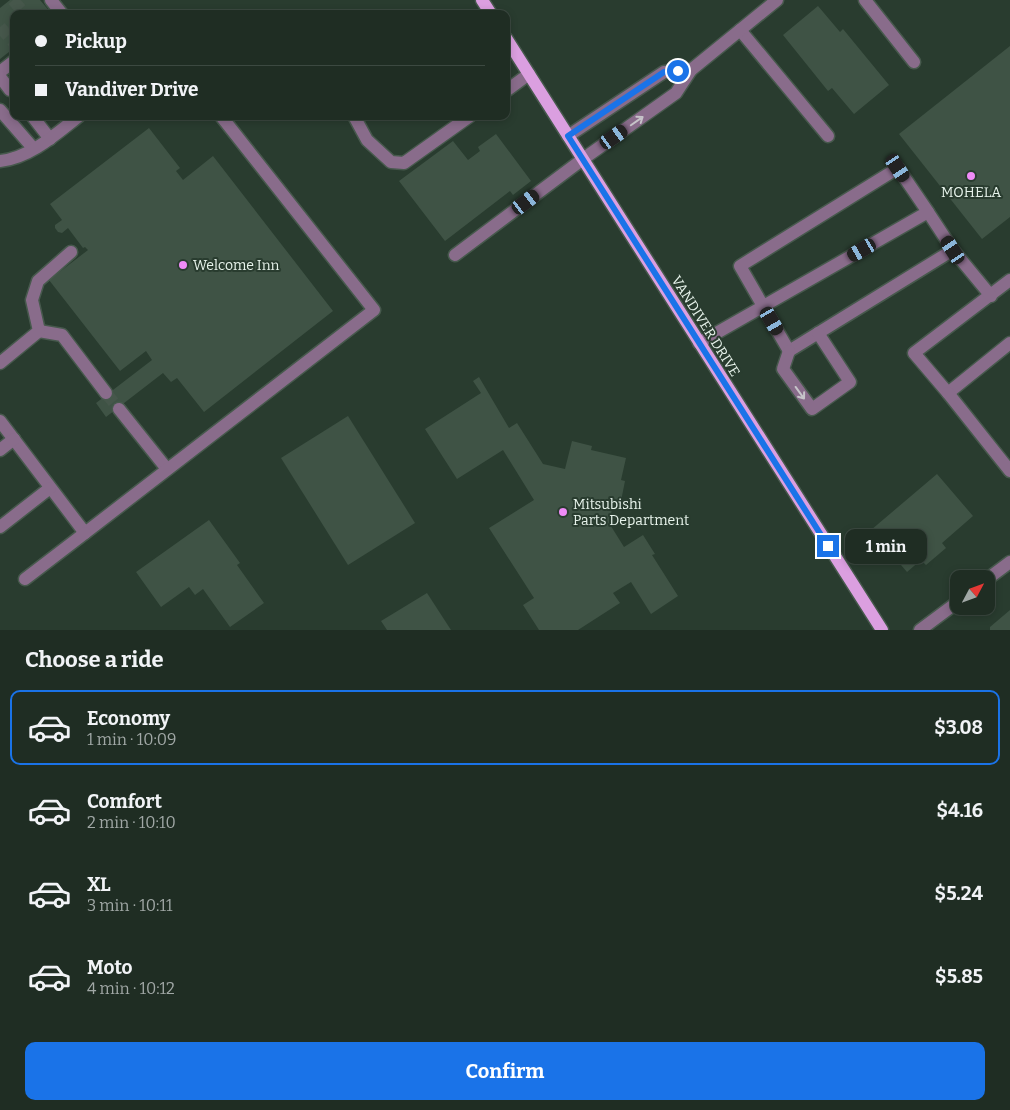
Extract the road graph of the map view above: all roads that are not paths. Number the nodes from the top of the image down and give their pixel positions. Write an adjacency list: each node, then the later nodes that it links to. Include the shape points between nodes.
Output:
1 (51, 0): 4 (street)
2 (777, 0): 5 (street)
3 (865, 0): 7 (street)
4 (59, 10)
5 (740, 30): 9 (street); 22 (street)
6 (510, 44): 11 (main road, VANDIVER DRIVE)
7 (914, 62)
8 (10, 64): 10 (street)
9 (691, 70): 21 (street, via 664,72); 25 (street, one-way to 9, via 676,93)
10 (0, 72)
11 (529, 74): 13 (street); 21 (main road, VANDIVER DRIVE)
12 (0, 77): 14 (street)
13 (510, 88)
14 (10, 90)
15 (0, 110): 24 (street)
16 (35, 120): 23 (street)
17 (74, 120): 23 (street)
18 (225, 120): 46 (street, via 374,310)
19 (356, 120): 20 (street, via 367,140 391,162 404,163)
20 (464, 120)
21 (568, 136): 25 (main road, VANDIVER DRIVE)
22 (828, 136)
23 (50, 139): 24 (street)
24 (33, 148): 26 (street, via 12,160)
25 (583, 159): 30 (street); 37 (main road, VANDIVER DRIVE)
26 (0, 160)
27 (928, 212): 28 (street); 33 (street); 33 (street, via 898,168 740,266)
28 (953, 250): 32 (street); 35 (street)
29 (70, 252): 34 (street, via 38,281 32,300)
30 (455, 255)
31 (1010, 280): 32 (street)
32 (990, 296): 41 (street, via 914,353)
33 (764, 306): 37 (street); 38 (street)
34 (40, 331): 39 (street); 40 (street, via 62,335)
35 (818, 333): 38 (street); 38 (street, one-way to 35, via 783,369 812,409 850,382)
36 (1010, 343): 41 (street)
37 (699, 344): 55 (main road, VANDIVER DRIVE)
38 (789, 350)
39 (0, 363)
40 (106, 393)
41 (948, 394): 47 (street)
42 (119, 409): 46 (street)
43 (0, 421): 44 (street)
44 (14, 439): 45 (street); 48 (street)
45 (0, 450)
46 (167, 469): 50 (street)
47 (1010, 471)
48 (50, 488): 49 (street); 50 (street)
49 (0, 527)
50 (85, 532): 53 (street)
51 (1010, 562): 52 (street)
52 (995, 573)
53 (25, 579)
54 (950, 608): 56 (street)
55 (882, 630)
56 (920, 630)

